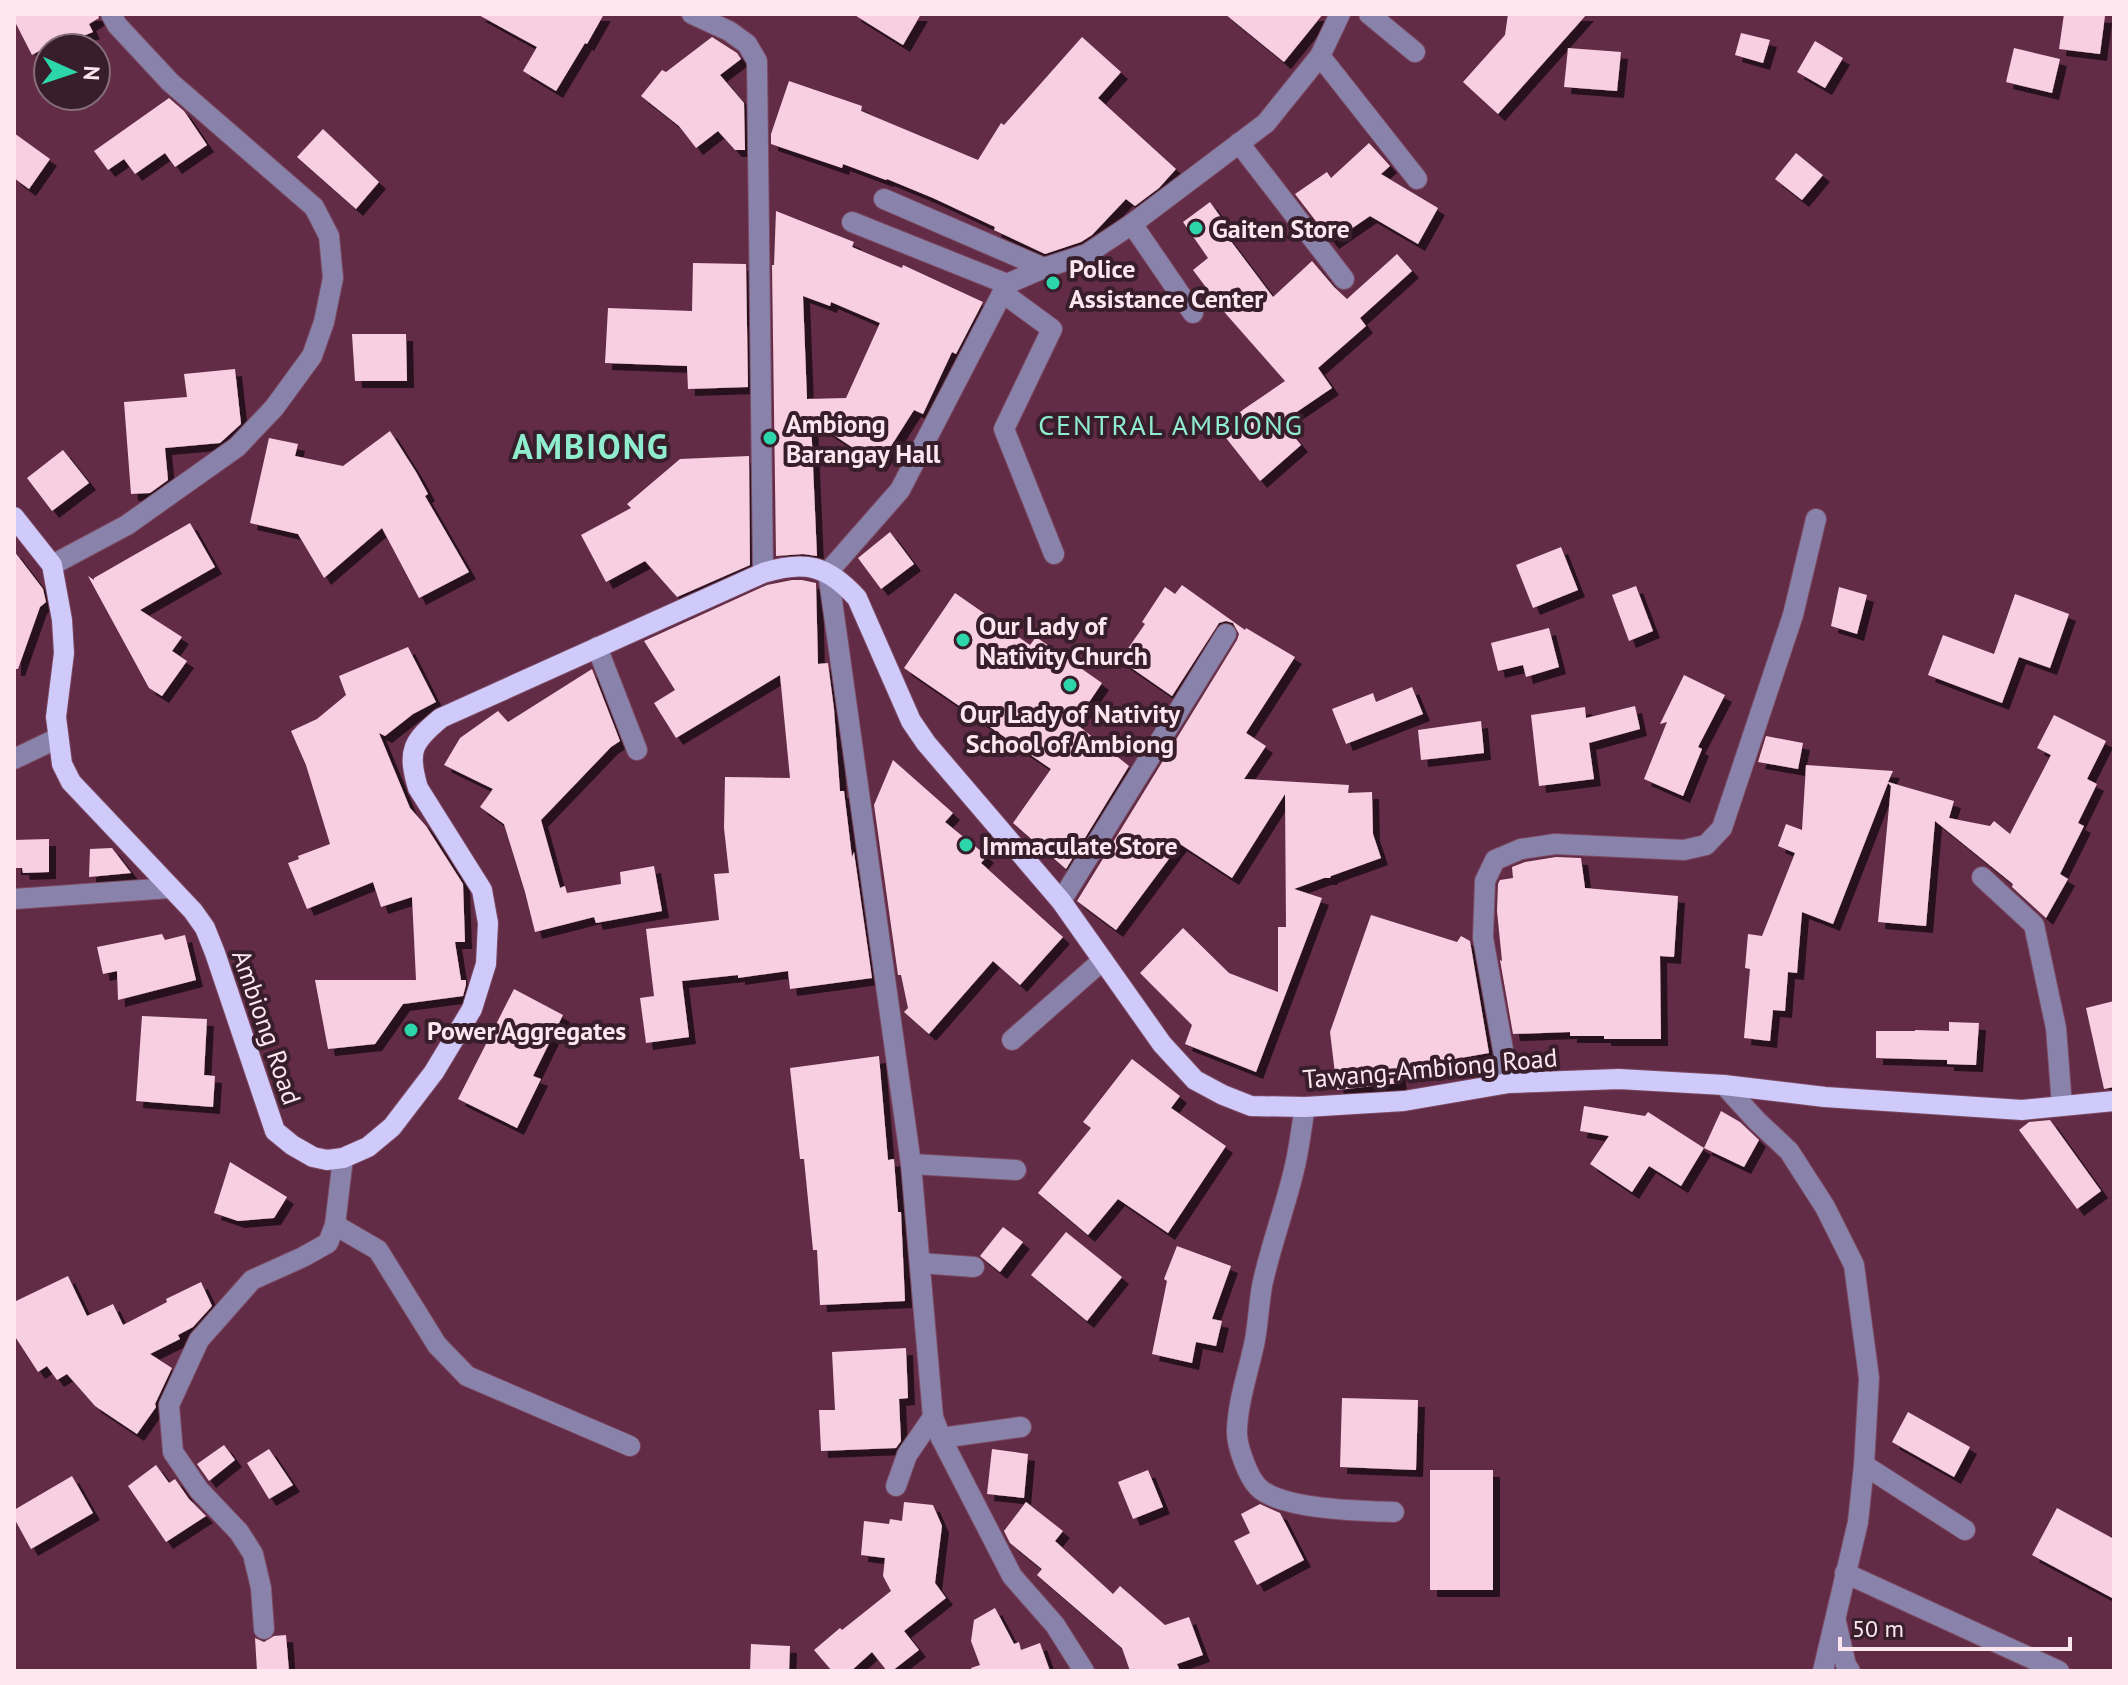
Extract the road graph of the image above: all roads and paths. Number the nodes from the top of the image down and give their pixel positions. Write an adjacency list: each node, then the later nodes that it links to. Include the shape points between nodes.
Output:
1 (111, 14): 19 (street, via 170,82 314,207 329,236 333,278 312,356 237,447 127,525)
2 (692, 14): 21 (street, via 747,44 757,61)
3 (1340, 14): 6 (street)
4 (1369, 14): 5 (street)
5 (1415, 52)
6 (1320, 56): 7 (street, via 1266,123); 8 (street)
7 (1239, 143): 11 (street); 13 (street)
8 (1417, 179)
9 (884, 199): 12 (street)
10 (852, 222): 14 (street)
11 (1132, 224): 12 (street, via 1087,254); 15 (street)
12 (1044, 268): 14 (street)
13 (1344, 279)
14 (1005, 289): 18 (street, via 1052,329 1004,429); 20 (street, via 900,490)
15 (1193, 313)
16 (14, 517): 19 (main road, Ambiong Road)
17 (1816, 519): 33 (street, via 1793,615 1722,828 1706,845 1684,850 1555,844 1495,860 1485,881 1483,938)
18 (1054, 554)
19 (52, 565): 24 (main road, Ambiong Road, via 64,653)
20 (828, 572): 21 (main road, via 785,566); 30 (main road, Tawang-Ambiong Road, via 857,598 911,721 926,743); 39 (street)
21 (763, 573): 23 (main road)
22 (1226, 634): 30 (street)
23 (597, 647): 25 (street); 38 (main road, via 441,718 413,748 418,788 482,890 488,923 486,964 472,1009 434,1072 392,1127 368,1147)
24 (58, 738): 26 (street); 28 (main road, Ambiong Road, via 71,782)
25 (637, 750)
26 (14, 759)
27 (1982, 877): 36 (street, via 2034,925 2056,1028)
28 (171, 888): 29 (street); 38 (main road, Ambiong Road, via 205,928 275,1131 313,1157)
29 (14, 899)
30 (1061, 901): 31 (main road, Tawang-Ambiong Road)
31 (1103, 960): 32 (street); 37 (main road, Tawang-Ambiong Road, via 1162,1044 1195,1080 1251,1106)
32 (1012, 1040)
33 (1509, 1083): 34 (main road, Tawang-Ambiong Road, via 1619,1079); 37 (main road, Tawang-Ambiong Road, via 1404,1101)
34 (1724, 1085): 36 (main road, Tawang-Ambiong Road, via 2022,1110); 48 (street, via 1789,1151 1854,1265 1869,1378)
35 (2114, 1101): 36 (main road, Tawang-Ambiong Road)
36 (2062, 1106)
37 (1305, 1107): 50 (street, via 1294,1173 1262,1287 1236,1433 1257,1486 1274,1497)
38 (343, 1158): 41 (street)
39 (911, 1164): 40 (street); 42 (street)
40 (1016, 1170)
41 (335, 1225): 47 (street, via 378,1250 437,1345 467,1376); 54 (street, via 328,1243 252,1280 199,1340 169,1405 173,1452 253,1554)
42 (920, 1263): 43 (street); 44 (street)
43 (974, 1267)
44 (933, 1417): 46 (street); 49 (street, via 907,1455)
45 (1021, 1427): 46 (street)
46 (941, 1438): 55 (street, via 1012,1576 1055,1625)
47 (630, 1446)
48 (1864, 1465): 51 (street); 52 (street)
49 (896, 1486)
50 (1394, 1512)
51 (1965, 1530)
52 (1845, 1573): 53 (street); 58 (street)
53 (1835, 1618): 56 (street); 57 (street)
54 (264, 1629)
55 (1084, 1671)
56 (1823, 1671)
57 (1850, 1671)
58 (2059, 1671)

